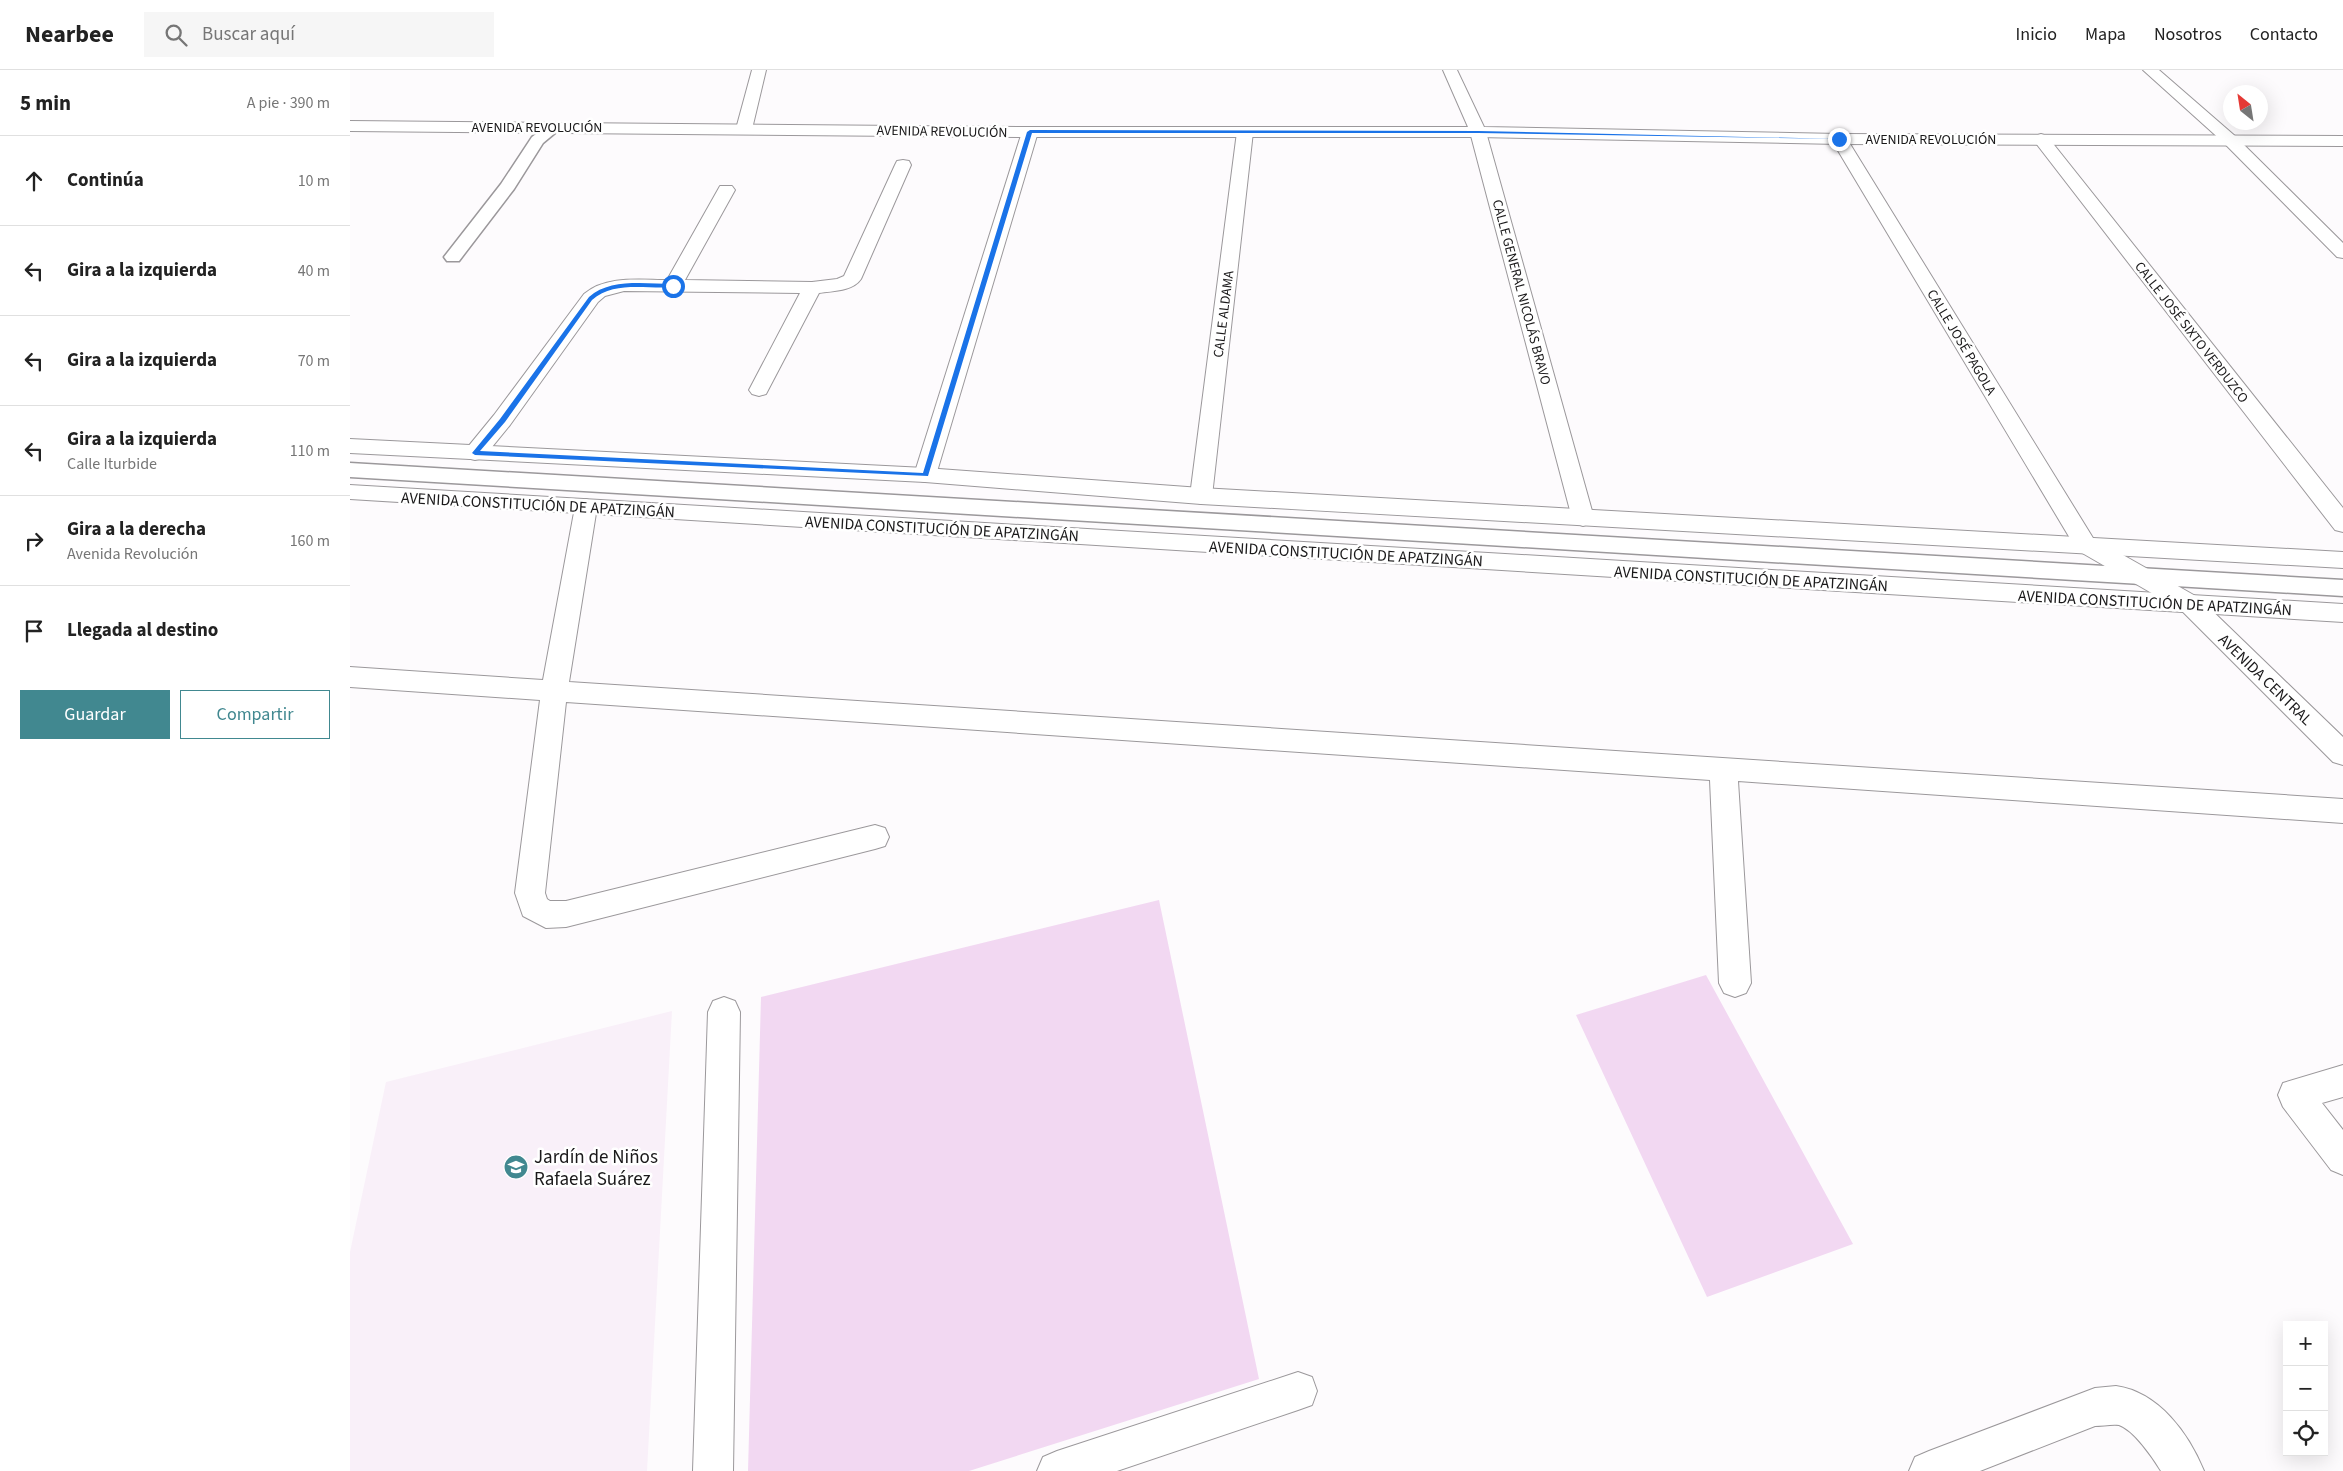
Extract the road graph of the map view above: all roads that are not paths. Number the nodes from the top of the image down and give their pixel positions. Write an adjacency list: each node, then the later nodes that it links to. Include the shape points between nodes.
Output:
1 (759, 70): 6 (street)
2 (1450, 70): 9 (street, CALLE GENERAL NICOLÁS BRAVO)
3 (2150, 70): 12 (street)
4 (350, 126): 5 (street, AVENIDA REVOLUCIÓN)
5 (552, 128): 6 (street, AVENIDA REVOLUCIÓN); 17 (lane, via 537,140 508,186)
6 (744, 129): 7 (street, AVENIDA REVOLUCIÓN)
7 (1030, 132): 8 (street, AVENIDA REVOLUCIÓN); 24 (street)
8 (1245, 132): 9 (street, AVENIDA REVOLUCIÓN); 26 (street, CALLE ALDAMA)
9 (1478, 132): 10 (street, AVENIDA REVOLUCIÓN); 28 (street, CALLE GENERAL NICOLÁS BRAVO)
10 (1839, 139): 11 (street, AVENIDA REVOLUCIÓN); 30 (street, CALLE JOSÉ PAGOLA)
11 (2041, 139): 12 (street, AVENIDA REVOLUCIÓN); 29 (street, CALLE JOSÉ SIXTO VERDUZCO)
12 (2229, 139): 13 (street, AVENIDA REVOLUCIÓN); 16 (street)
13 (2343, 141)
14 (903, 165): 19 (street, via 852,279 842,284)
15 (726, 190): 18 (street)
16 (2343, 253)
17 (453, 257)
18 (673, 286): 19 (street); 22 (street, via 623,286 598,292 590,298)
19 (812, 288): 20 (street)
20 (759, 390)
21 (350, 446): 22 (street)
22 (475, 453): 24 (street)
23 (350, 470): 32 (lane, AVENIDA CONSTITUCIÓN DE APATZINGÁN)
24 (925, 475): 26 (street)
25 (350, 492): 27 (street, AVENIDA CONSTITUCIÓN DE APATZINGÁN)
26 (1201, 496): 28 (street)
27 (586, 507): 34 (street, AVENIDA CONSTITUCIÓN DE APATZINGÁN); 37 (street)
28 (1583, 518): 30 (street)
29 (2343, 524)
30 (2085, 544): 31 (street); 32 (street, AVENIDA CENTRAL)
31 (2343, 560)
32 (2141, 576): 33 (lane, AVENIDA CONSTITUCIÓN DE APATZINGÁN); 34 (street, AVENIDA CENTRAL)
33 (2343, 588)
34 (2190, 604): 35 (street, AVENIDA CONSTITUCIÓN DE APATZINGÁN); 38 (street, AVENIDA CENTRAL)
35 (2343, 614)
36 (350, 677): 37 (street)
37 (554, 691): 39 (street); 41 (street, via 530,893 534,907 546,915 566,914)
38 (2343, 754)
39 (1723, 769): 40 (street); 42 (street)
40 (2343, 811)
41 (875, 837)
42 (1735, 983)
43 (724, 1012): 47 (street)
44 (2343, 1081): 45 (street, via 2295,1095)
45 (2343, 1158)
46 (1298, 1391): 48 (street)
47 (713, 1471)
48 (1057, 1471)
49 (1929, 1471): 50 (street, via 2095,1407 2119,1406 2146,1420)
50 (2184, 1471)

